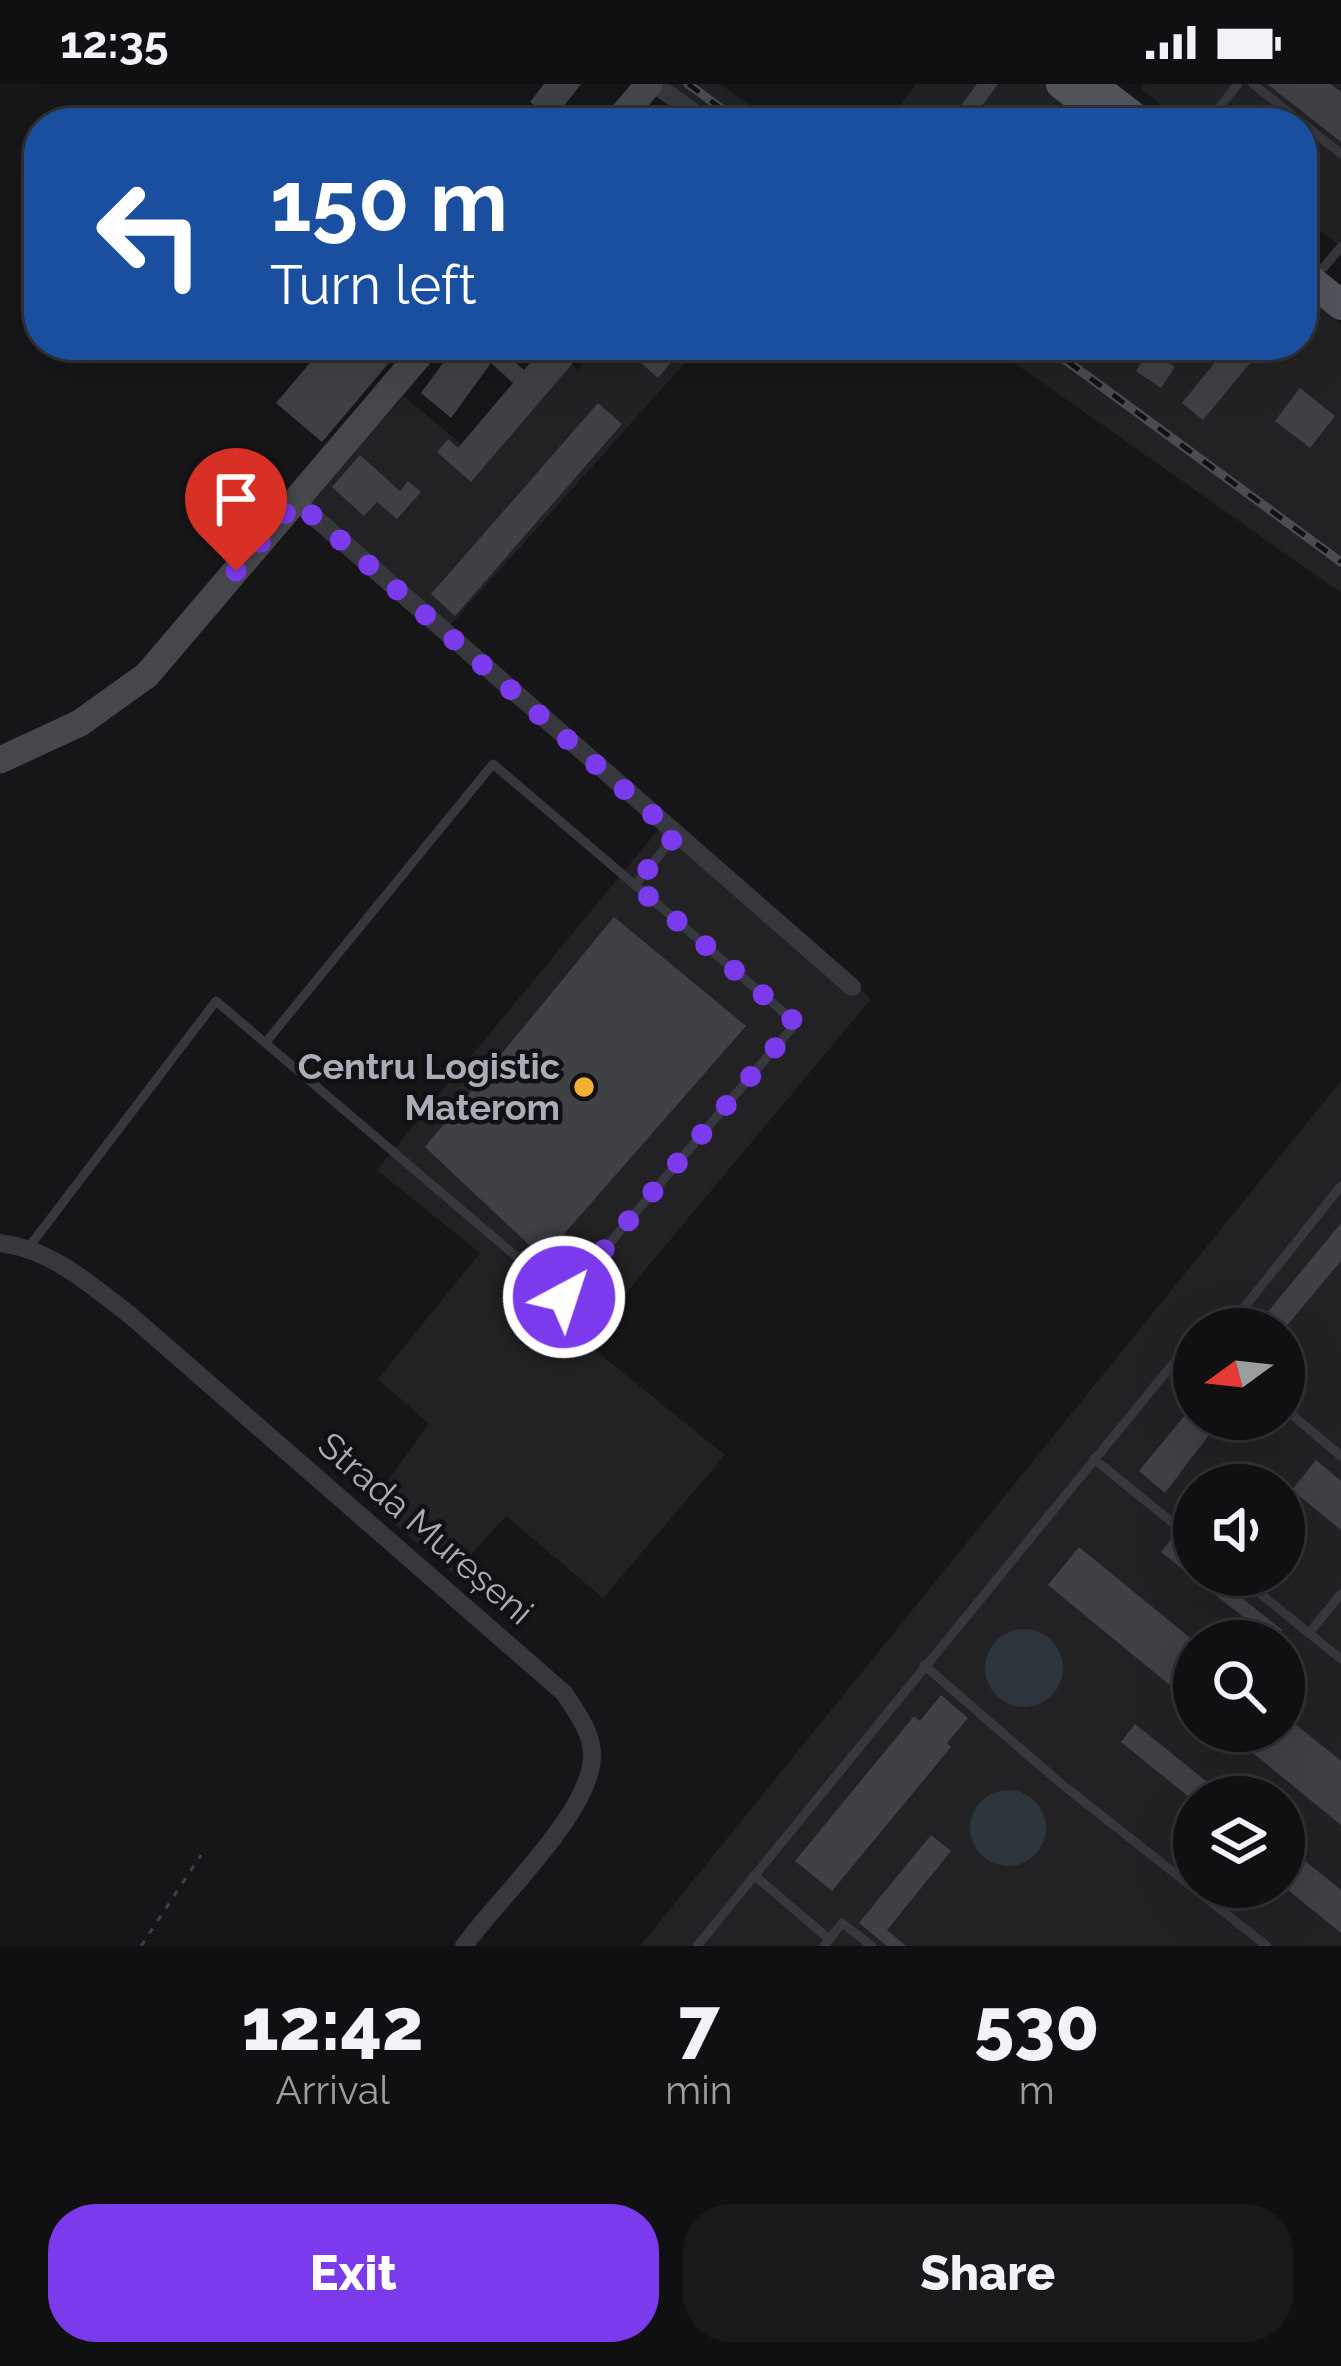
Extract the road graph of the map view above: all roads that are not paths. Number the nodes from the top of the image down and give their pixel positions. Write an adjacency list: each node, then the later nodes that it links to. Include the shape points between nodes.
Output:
1 (652, 84): 6 (street); 7 (street)
2 (1061, 84): 8 (main road)
3 (1091, 84): 9 (main road)
4 (1238, 84): 10 (lane)
5 (1253, 84): 11 (lane)
6 (630, 108)
7 (687, 108)
8 (1111, 108)
9 (1116, 108)
10 (1219, 108)
11 (1283, 108)
12 (1317, 135): 13 (lane)
13 (1341, 154)
14 (1322, 263): 15 (main road)
15 (1341, 304)
16 (415, 360): 17 (street)
17 (296, 501): 18 (street, via 147,675 118,700); 19 (street)
18 (0, 760)
19 (676, 835): 20 (lane); 21 (street)
20 (635, 885): 22 (lane, via 493,764); 22 (lane, via 796,1023 564,1297)
21 (852, 987)
22 (266, 1042): 25 (lane, via 217,1001)
23 (1341, 1186): 26 (lane)
24 (0, 1243): 25 (street, Strada Mureșeni)
25 (28, 1246): 41 (street, Strada Mureșeni, via 130,1315 529,1660 582,1721 593,1753 584,1785)
26 (1244, 1308)
27 (1173, 1363): 30 (lane)
28 (1305, 1426): 29 (lane)
29 (1341, 1456)
30 (1094, 1459): 31 (lane); 36 (lane)
31 (1173, 1523)
32 (1341, 1594): 34 (lane)
33 (1263, 1596): 34 (lane)
34 (1309, 1633): 35 (lane)
35 (1341, 1659)
36 (923, 1664): 37 (lane); 38 (lane)
37 (1173, 1867)
38 (754, 1875): 40 (lane); 42 (lane)
39 (1224, 1908): 44 (lane)
40 (826, 1942): 43 (lane, via 842,1922)
41 (464, 1946)
42 (697, 1946)
43 (872, 1946)
44 (1267, 1946)

